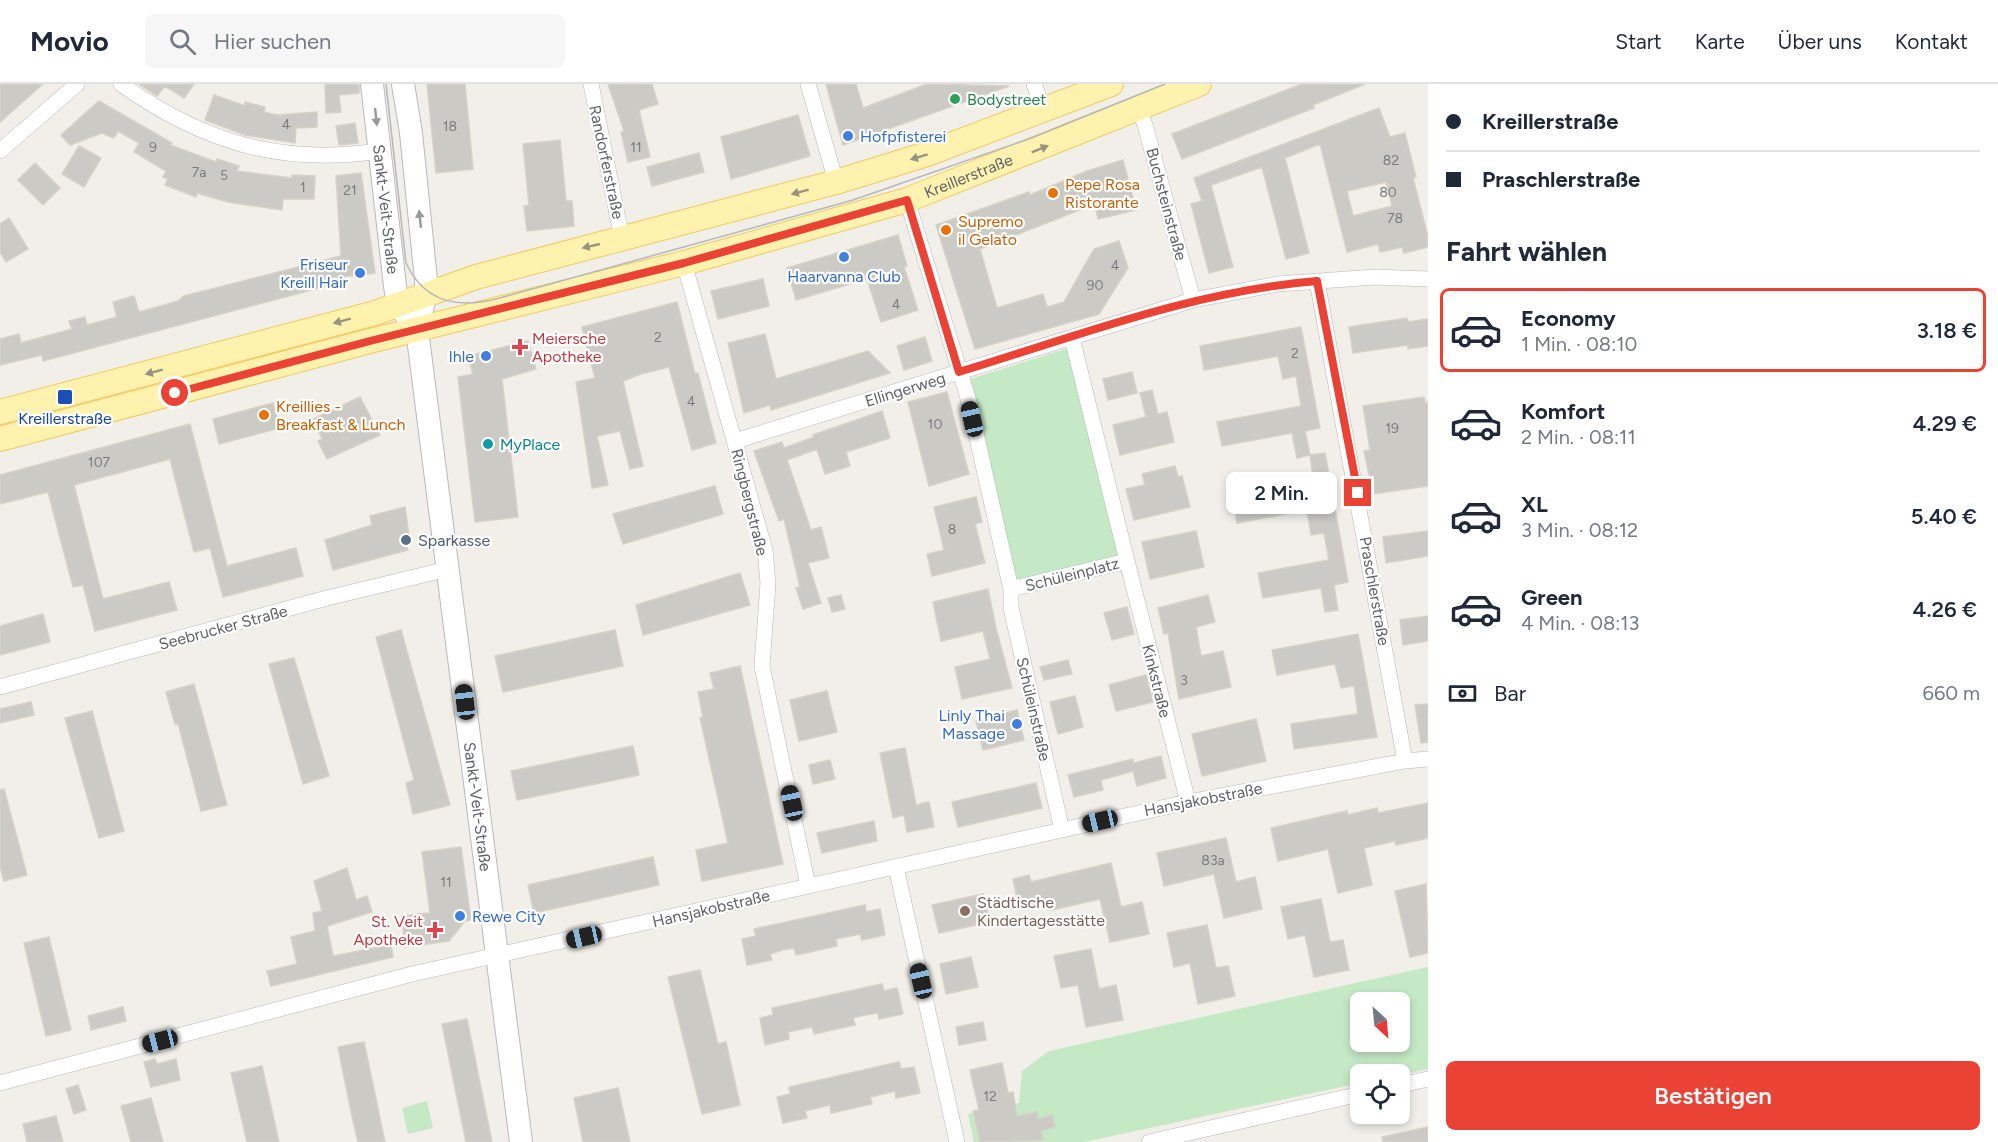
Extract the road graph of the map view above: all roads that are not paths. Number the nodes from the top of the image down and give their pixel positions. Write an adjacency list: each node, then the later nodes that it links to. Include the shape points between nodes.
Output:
1 (76, 84): 12 (street)
2 (121, 84): 13 (street, via 158,110 213,136 268,152 322,155)
3 (372, 84): 13 (street, Sankt-Veit-Straße, one-way to 13)
4 (403, 84): 20 (street, Sankt-Veit-Straße, one-way to 4)
5 (591, 84): 16 (street, Randorferstraße)
6 (808, 84): 14 (street)
7 (1034, 84): 11 (street)
8 (1111, 84): 11 (main road, Kreillerstraße)
9 (1199, 84): 10 (main road, Kreillerstraße)
10 (1138, 108): 15 (main road, Kreillerstraße, one-way to 10); 21 (street, Buchsteinstraße)
11 (1044, 111): 14 (main road, Kreillerstraße, one-way to 14)
12 (0, 150)
13 (379, 151): 22 (street, Sankt-Veit-Straße)
14 (836, 182): 16 (main road, Kreillerstraße, one-way to 16)
15 (907, 200): 17 (main road, Kreillerstraße); 25 (street)
16 (622, 239): 20 (main road, Kreillerstraße, one-way to 20)
17 (684, 263): 23 (main road, Kreillerstraße); 28 (street, Ringbergstraße)
18 (1428, 279): 19 (street, Ellingerweg)
19 (1317, 281): 21 (street, Ellingerweg); 34 (street, Praschlerstraße)
20 (426, 293): 22 (main road, Kreillerstraße); 23 (street, Sankt-Veit-Straße)
21 (1192, 300): 24 (street, Ellingerweg)
22 (398, 304): 23 (street, Sankt-Veit-Straße); 26 (main road, Kreillerstraße, one-way to 26)
23 (417, 330): 27 (main road, Kreillerstraße); 30 (street, Sankt-Veit-Straße)
24 (1072, 338): 25 (street, Ellingerweg); 29 (street, Schüleinplatz)
25 (959, 372): 28 (street, Ellingerweg); 31 (street, Schüleinplatz)
26 (0, 412)
27 (0, 439)
28 (735, 441): 38 (street, Ringbergstraße, via 765,550 768,583 762,666)
29 (1127, 561): 31 (street, Schüleinplatz); 35 (street, Kinkstraße)
30 (448, 569): 32 (street, Seebrucker Straße); 39 (street, Sankt-Veit-Straße)
31 (1011, 588): 36 (street, Schüleinstraße, via 1011,608)
32 (0, 687)
33 (1428, 759): 34 (street, Hansjakobstraße)
34 (1406, 761): 35 (street, Hansjakobstraße)
35 (1188, 802): 36 (street, Hansjakobstraße)
36 (1062, 830): 37 (street, Hansjakobstraße)
37 (896, 867): 38 (street, Hansjakobstraße); 45 (street)
38 (808, 886): 39 (street, Hansjakobstraße)
39 (497, 956): 41 (street, Hansjakobstraße, via 412,974); 44 (street, Sankt-Veit-Straße)
40 (1428, 1079): 42 (street)
41 (0, 1083)
42 (1410, 1083)
43 (1350, 1096): 46 (street)
44 (521, 1142)
45 (957, 1142)
46 (1149, 1142)

